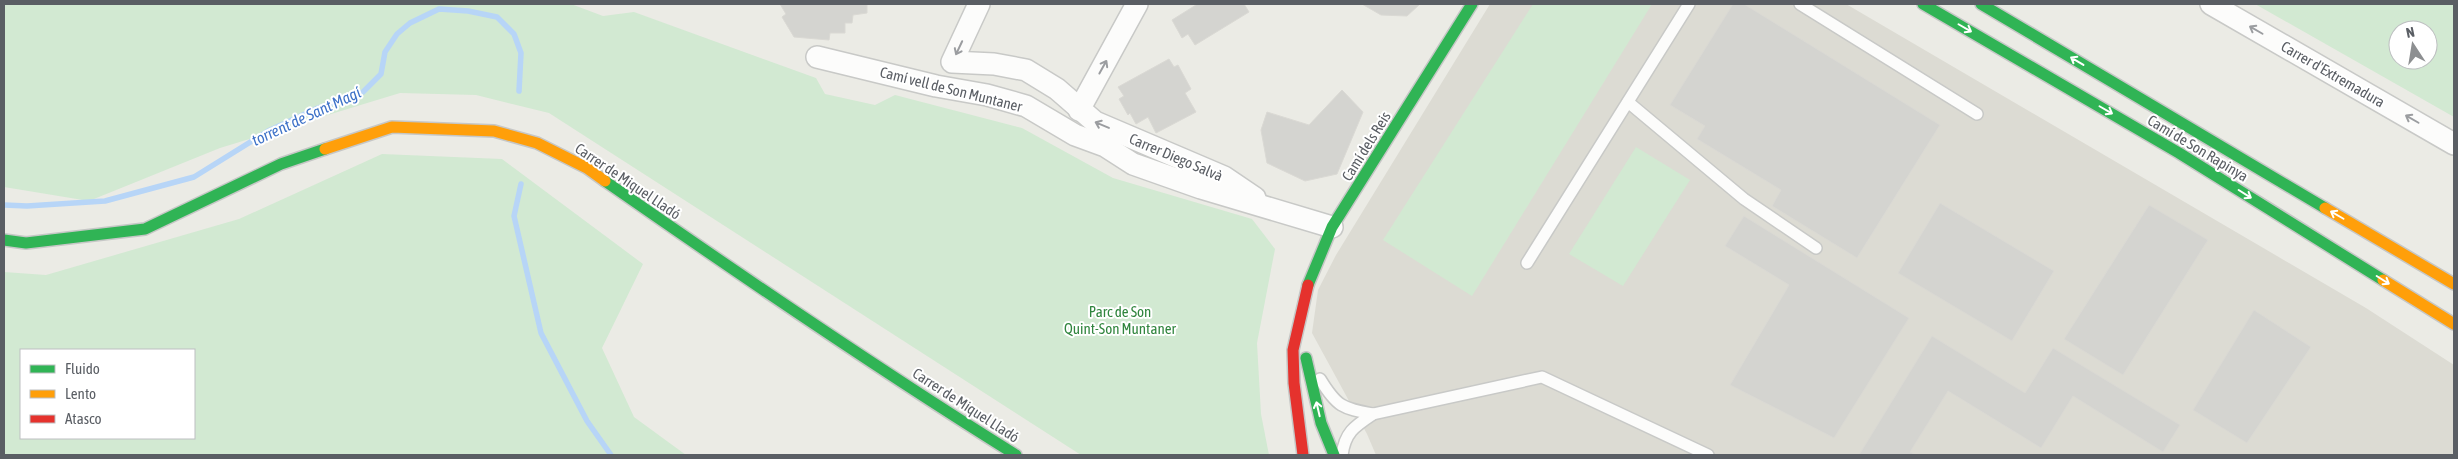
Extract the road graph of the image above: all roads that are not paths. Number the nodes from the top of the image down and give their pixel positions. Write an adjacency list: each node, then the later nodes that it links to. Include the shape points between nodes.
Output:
1 (980, 4): 11 (street, Carrer Diego Salvà, one-way to 11, via 952,62 994,64 1026,70 1057,89)
2 (1137, 4): 11 (street, one-way to 2)
3 (1472, 4): 15 (street, Camí dels Reis)
4 (1689, 4): 10 (lane)
5 (1800, 4): 12 (lane)
6 (1923, 4): 21 (street, Camí de Son Rapinya, one-way to 21, via 2179,153)
7 (1981, 4): 19 (street, Camí de Son Rapinya, one-way to 7)
8 (2211, 4): 13 (street, Carrer d'Extremadura, one-way to 8)
9 (817, 56): 14 (street, Camí vell de Son Muntaner, via 1026,106 1133,164)
10 (1628, 102): 17 (lane, via 1744,199); 18 (lane)
11 (1079, 110): 14 (street, Carrer Diego Salvà, one-way to 11, via 1224,177 1095,122)
12 (1976, 114)
13 (2454, 144)
14 (1270, 208): 15 (street, Camí vell de Son Muntaner)
15 (1332, 227): 20 (street, Camí dels Reis, via 1310,278)
16 (4, 240): 24 (street, Carrer de Miquel Lladó, via 26,243 145,229 281,164 392,128 494,131 537,142 587,168 720,261)
17 (1816, 248)
18 (1527, 263)
19 (2453, 282)
20 (1300, 312): 22 (street, Camí dels Reis); 25 (street, Camí dels Reis, via 1293,367)
21 (2454, 324)
22 (1306, 356): 23 (lane, via 1327,390 1344,408); 26 (street, Camí dels Reis, one-way to 22, via 1321,423)
23 (1373, 414): 27 (lane, via 1352,428 1343,443); 28 (lane, via 1542,377)
24 (1016, 455)
25 (1303, 455)
26 (1334, 455)
27 (1342, 455)
28 (1708, 455)

